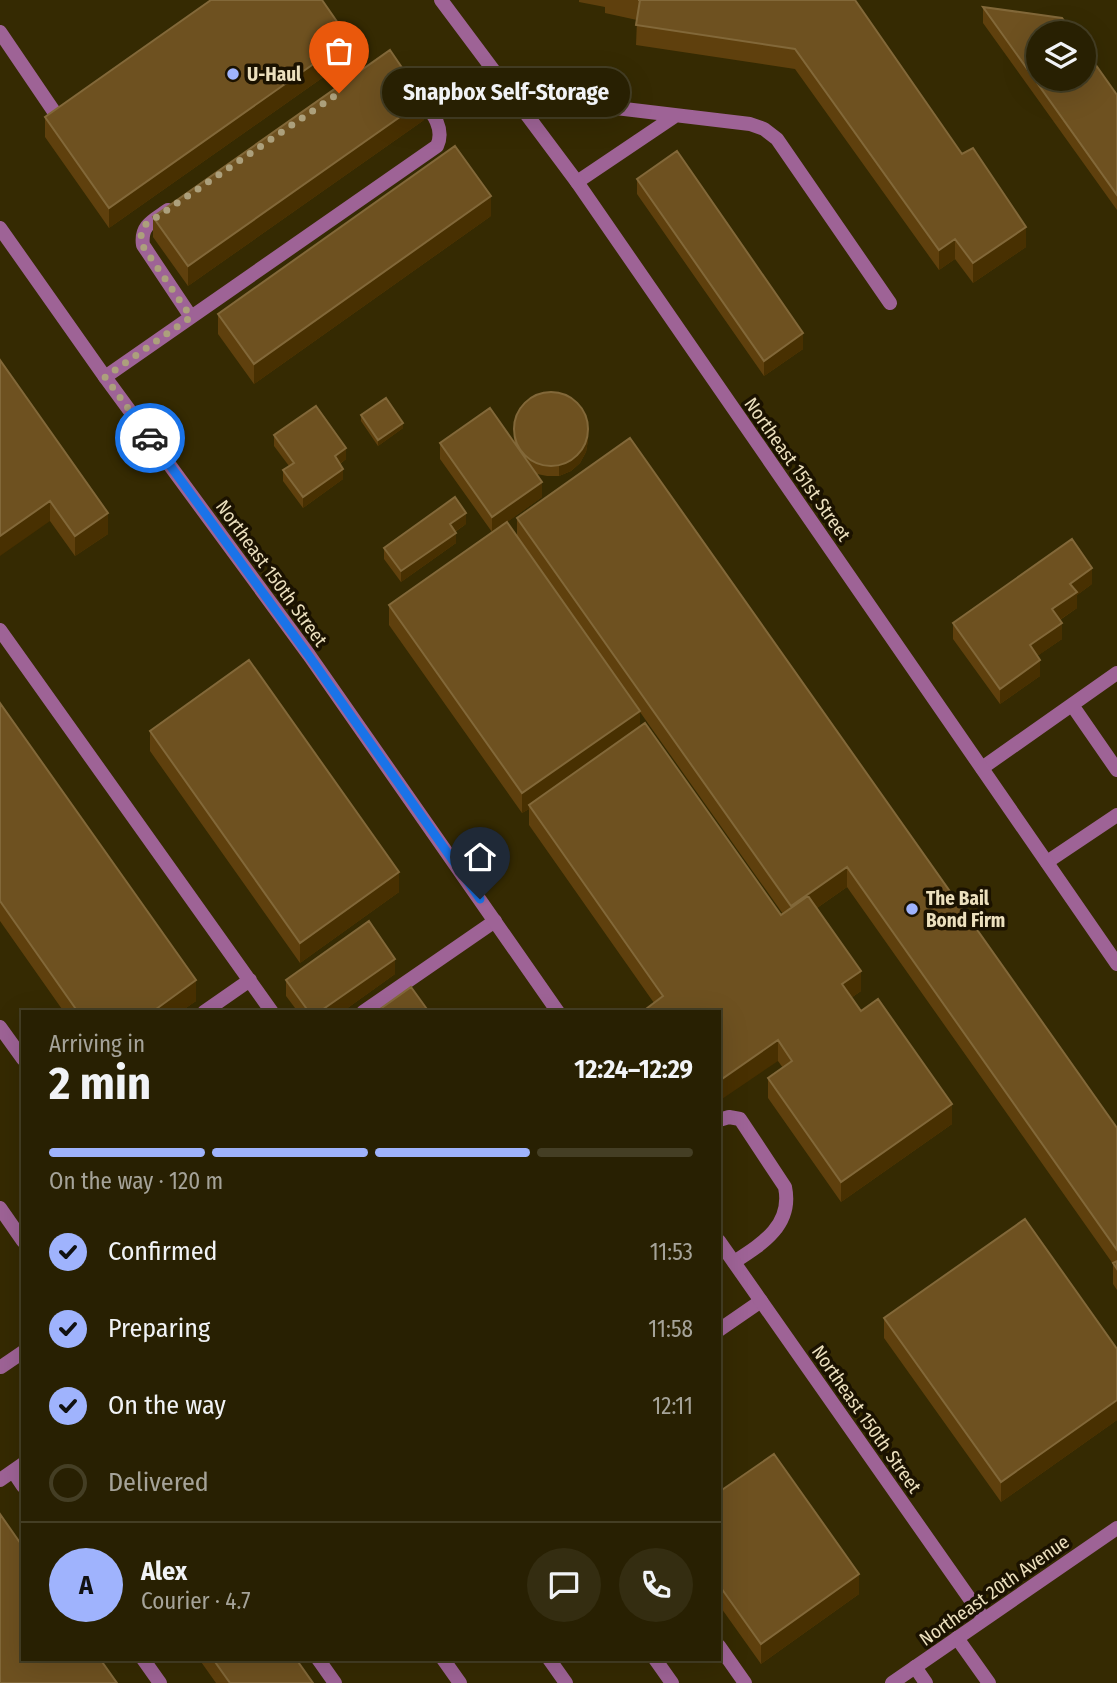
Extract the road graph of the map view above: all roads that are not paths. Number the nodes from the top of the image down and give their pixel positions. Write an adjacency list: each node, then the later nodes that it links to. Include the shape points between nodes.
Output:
1 (441, 0): 7 (street, Northeast 151st Street)
2 (0, 32): 5 (street)
3 (407, 77): 11 (street, via 440,127 438,146)
4 (591, 105): 6 (street)
5 (57, 116)
6 (675, 116): 7 (street); 10 (street, via 750,124 776,139)
7 (577, 182): 16 (street, Northeast 151st Street)
8 (179, 202): 11 (street, via 145,225 142,245)
9 (0, 228): 12 (street, Northeast 150th Street)
10 (890, 303)
11 (191, 317): 12 (street)
12 (105, 377): 20 (street, Northeast 150th Street)
13 (0, 630): 22 (street)
14 (1117, 673): 15 (street)
15 (1072, 705): 16 (street); 17 (street)
16 (982, 768): 19 (street, Northeast 151st Street)
17 (1117, 770)
18 (1117, 815): 19 (street)
19 (1047, 862): 21 (street, Northeast 151st Street)
20 (495, 921): 25 (street); 26 (street, Northeast 150th Street)
21 (1117, 964)
22 (250, 980): 23 (street); 24 (street)
23 (207, 1010)
24 (271, 1010)
25 (366, 1010)
26 (557, 1010)
27 (0, 1027): 28 (street)
28 (21, 1056)
29 (721, 1119): 33 (street, via 740,1119 785,1186 788,1200 771,1237)
30 (0, 1209): 31 (street)
31 (21, 1238)
32 (721, 1244): 33 (street, Northeast 150th Street)
33 (734, 1262): 34 (street, Northeast 150th Street)
34 (761, 1301): 35 (street); 39 (street, Northeast 150th Street)
35 (721, 1329)
36 (21, 1353): 37 (street)
37 (0, 1367)
38 (1117, 1528): 39 (street, Northeast 20th Avenue)
39 (984, 1619): 40 (street, Northeast 20th Avenue)
40 (957, 1638): 47 (street, Northeast 20th Avenue); 56 (street)
41 (721, 1649): 53 (street)
42 (144, 1661): 48 (street)
43 (319, 1661): 49 (street)
44 (444, 1661): 50 (street)
45 (551, 1661): 51 (street)
46 (656, 1661): 52 (street)
47 (915, 1667): 54 (street, Northeast 20th Avenue); 55 (street)
48 (160, 1683)
49 (335, 1683)
50 (460, 1683)
51 (566, 1683)
52 (672, 1683)
53 (746, 1683)
54 (892, 1683)
55 (926, 1683)
56 (989, 1683)

